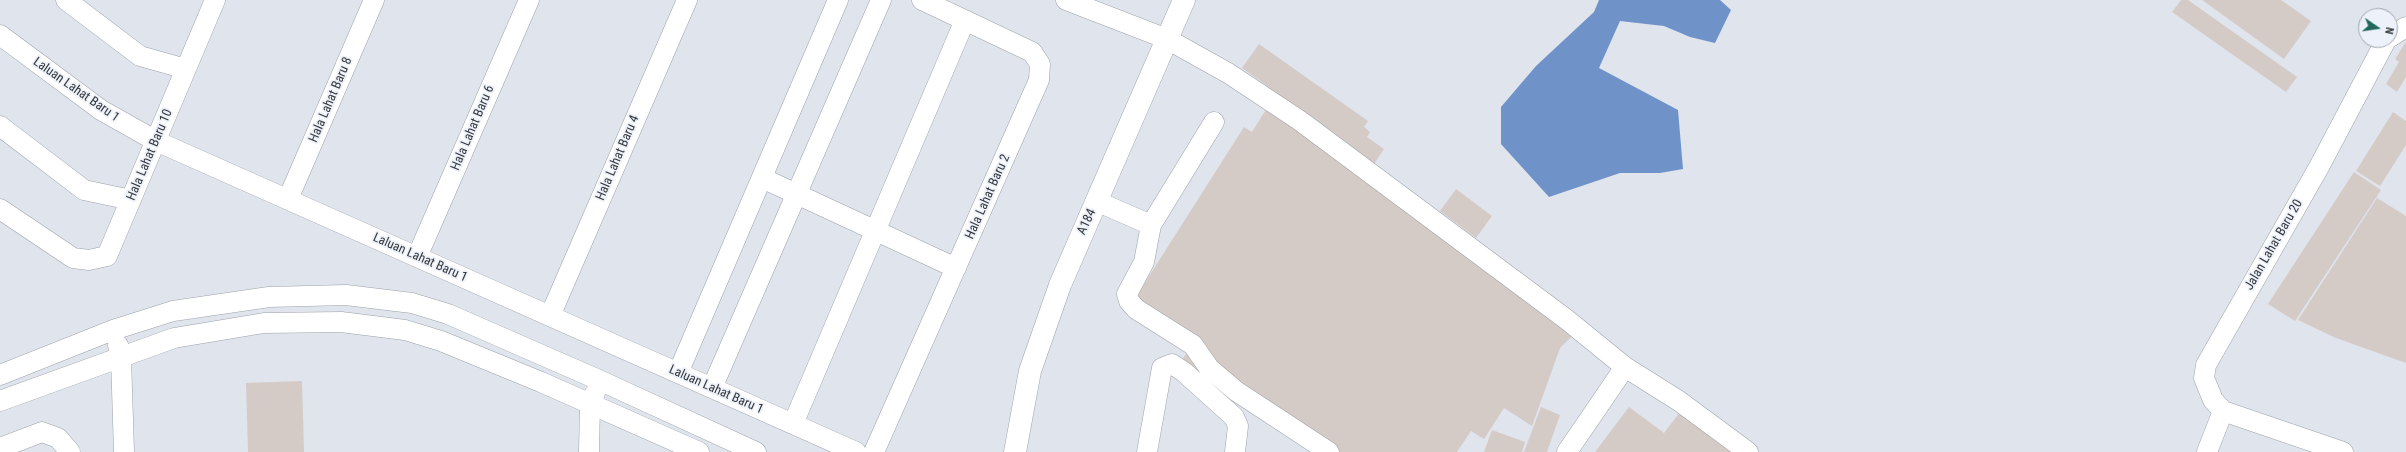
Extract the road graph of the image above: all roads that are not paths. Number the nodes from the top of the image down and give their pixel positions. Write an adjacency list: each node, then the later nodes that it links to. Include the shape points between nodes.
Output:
1 (66, 0): 15 (street, via 140,56)
2 (374, 0): 21 (street, Hala Lahat Baru 8)
3 (529, 0): 27 (street, Hala Lahat Baru 6)
4 (687, 0): 29 (street, Hala Lahat Baru 4)
5 (838, 0): 19 (street)
6 (881, 0): 20 (street)
7 (922, 0): 11 (street, Hala Lahat Baru 2)
8 (1066, 0): 13 (street)
9 (1184, 0): 13 (main road, A184)
10 (209, 2): 15 (street, Hala Lahat Baru 10)
11 (966, 20): 26 (street); 28 (street, Hala Lahat Baru 2, via 1032,52 1040,64 1039,80)
12 (0, 35): 18 (street, Laluan Lahat Baru 1, via 101,110)
13 (1167, 39): 23 (main road, A184); 32 (street, via 1228,73 1299,120 1560,314)
14 (2382, 48): 39 (street, Jalan Lahat Baru 20, via 2319,167 2206,365 2204,378 2213,400)
15 (186, 69): 18 (street, Hala Lahat Baru 10)
16 (1214, 122): 25 (street)
17 (0, 126): 22 (street, via 84,190)
18 (156, 141): 21 (street, Laluan Lahat Baru 1); 22 (street, Hala Lahat Baru 10)
19 (762, 178): 20 (street); 33 (street)
20 (796, 194): 26 (street); 36 (street)
21 (288, 199): 27 (street, Laluan Lahat Baru 1)
22 (131, 200): 24 (street, Hala Lahat Baru 10, via 107,256 89,260 73,258 53,247)
23 (1096, 201): 25 (street); 49 (main road, A184, via 1060,285 1032,363)
24 (0, 209)
25 (1151, 225): 52 (street, via 1144,262 1127,294 1129,301 1136,309 1193,345 1209,368 1236,391)
26 (876, 231): 28 (street); 40 (street)
27 (417, 257): 29 (street, Laluan Lahat Baru 1)
28 (956, 268): 48 (street, Hala Lahat Baru 2)
29 (550, 316): 33 (street, Laluan Lahat Baru 1)
30 (113, 330): 31 (street); 34 (street); 35 (street, via 173,311 269,297 346,295 412,303 448,314)
31 (121, 357): 37 (street); 38 (street, via 174,338 214,330 264,323 341,322 406,330 441,341); 43 (street)
32 (1625, 367): 53 (street); 54 (street, via 1679,401)
33 (678, 373): 36 (street, Laluan Lahat Baru 1)
34 (0, 375)
35 (599, 380): 38 (street); 46 (street)
36 (712, 388): 40 (street, Laluan Lahat Baru 1)
37 (0, 401)
38 (590, 404): 44 (street); 45 (street)
39 (2223, 411): 55 (street); 56 (street)
40 (794, 424): 47 (street, Laluan Lahat Baru 1)
41 (0, 448): 42 (street, via 42,432 58,438)
42 (70, 452)
43 (124, 452)
44 (589, 452)
45 (699, 452)
46 (756, 452)
47 (856, 452)
48 (874, 452)
49 (1015, 452)
50 (1147, 452): 51 (street, via 1162,368 1172,364 1234,417 1238,426)
51 (1235, 452)
52 (1329, 452)
53 (1567, 452)
54 (1748, 452)
55 (2207, 452)
56 (2343, 452)

